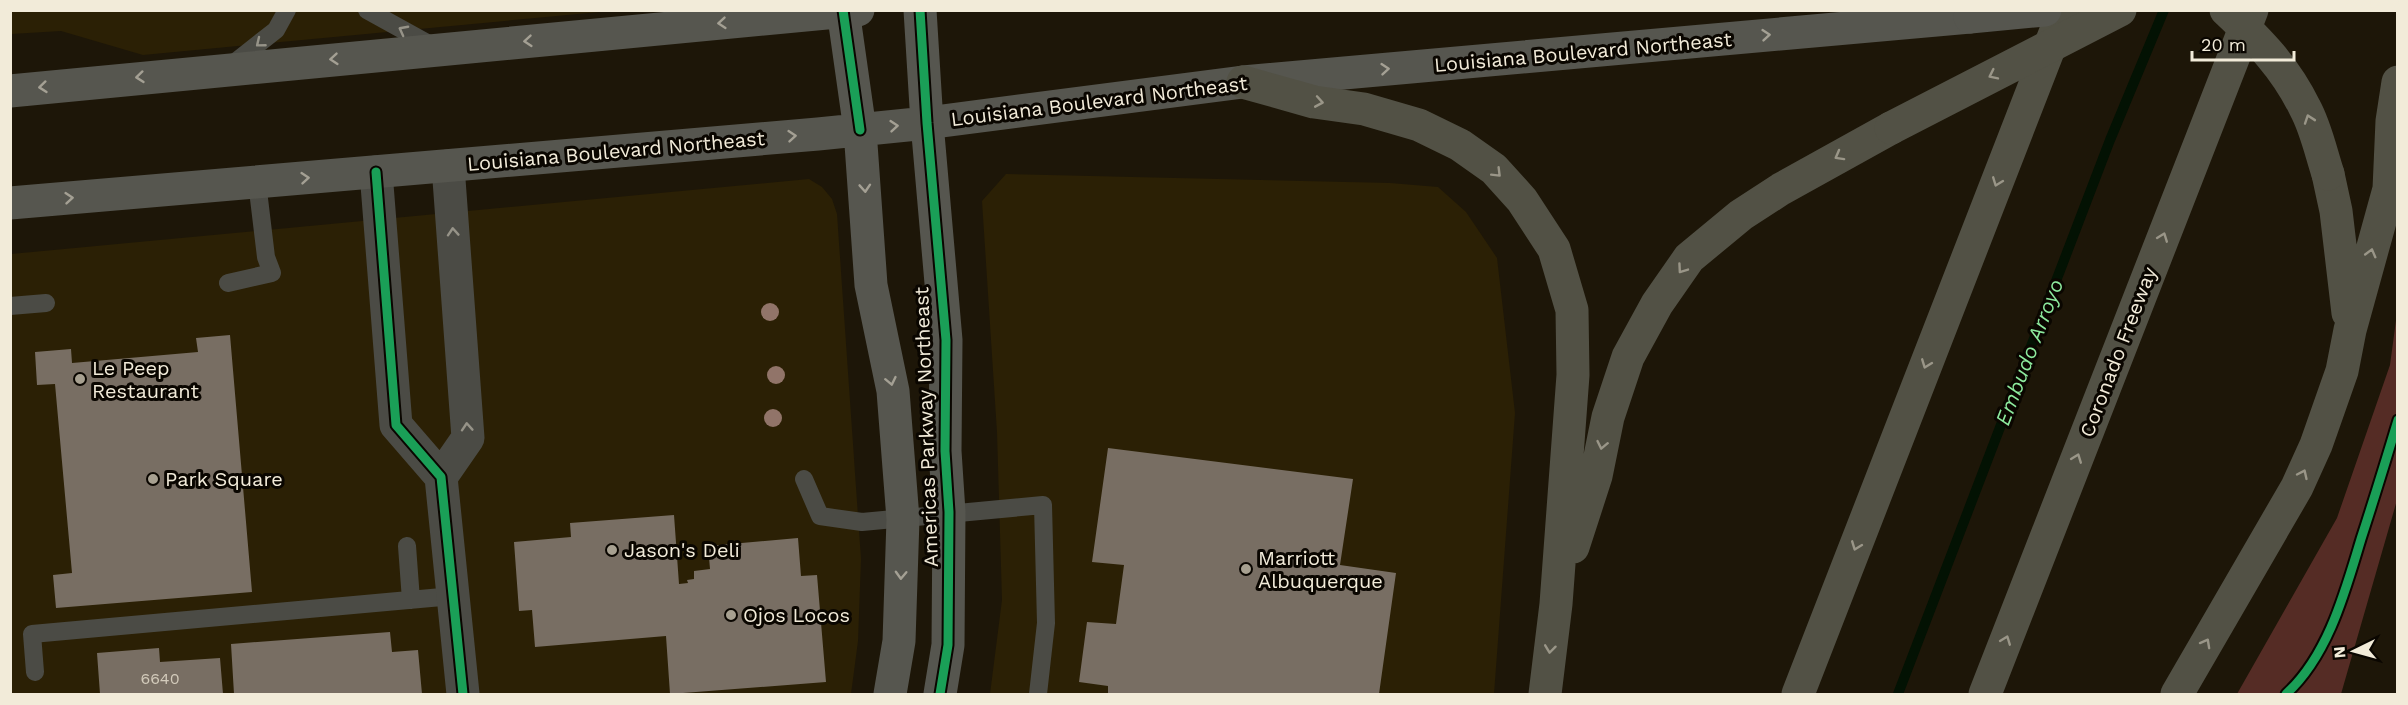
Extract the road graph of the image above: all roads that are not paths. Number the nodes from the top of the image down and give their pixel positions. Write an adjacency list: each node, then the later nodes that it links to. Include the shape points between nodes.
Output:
1 (287, 10): 13 (lane, one-way to 13, via 276,30)
2 (367, 10): 12 (lane, one-way to 2)
3 (920, 10): 17 (main road, Americas Parkway Northeast)
4 (2039, 10): 19 (highway)
5 (2045, 10): 11 (main road, Louisiana Boulevard Northeast, bridge)
6 (2064, 10): 19 (highway)
7 (2120, 10): 35 (highway, one-way to 35, bridge, via 1781,189 1741,215 1689,258 1657,304 1628,357)
8 (2226, 10): 27 (highway, one-way to 8, bridge, via 2336,211 2306,109 2264,45)
9 (2252, 10): 43 (highway, Coronado Freeway, one-way to 9)
10 (848, 11): 12 (main road, one-way to 12); 18 (main road, Americas Parkway Northeast)
11 (1979, 14): 14 (main road, Louisiana Boulevard Northeast, one-way to 11)
12 (439, 49): 13 (main road, one-way to 13)
13 (226, 69): 16 (main road, one-way to 16)
14 (1243, 82): 17 (main road, Louisiana Boulevard Northeast); 35 (highway, one-way to 35, via 1314,102 1364,109 1419,125 1460,145 1494,169 1522,200 1554,249 1572,310 1574,375)
15 (2397, 82): 27 (highway, one-way to 15, via 2389,189)
16 (10, 91)
17 (927, 123): 18 (main road, Louisiana Boulevard Northeast, one-way to 17); 30 (main road, Americas Parkway Northeast, via 946,340)
18 (860, 130): 20 (main road, Louisiana Boulevard Northeast, one-way to 18); 31 (main road, Americas Parkway Northeast, one-way to 31, via 871,285 893,391)
19 (2009, 150): 42 (highway, one-way to 42)
20 (448, 166): 21 (main road, Louisiana Boulevard Northeast); 28 (street, one-way to 20, via 468,438)
21 (376, 172): 22 (main road, Louisiana Boulevard Northeast, one-way to 21); 28 (street, via 396,425)
22 (257, 182): 23 (main road, Louisiana Boulevard Northeast, one-way to 22); 24 (lane, via 266,257 272,273)
23 (10, 204)
24 (228, 283)
25 (46, 303): 26 (lane)
26 (10, 306)
27 (2350, 330): 44 (highway, one-way to 27, via 2302,476 2342,371)
28 (441, 477): 33 (street)
29 (804, 479): 31 (lane, via 820,516 862,522)
30 (949, 512): 31 (lane); 39 (main road, Americas Parkway Northeast, via 948,645); 40 (lane, via 1043,505 1046,623)
31 (903, 519): 38 (main road, Americas Parkway Northeast, one-way to 38, via 899,641)
32 (407, 546): 34 (lane)
33 (453, 596): 34 (lane); 37 (street)
34 (411, 600): 36 (lane, via 32,634)
35 (1556, 603): 41 (highway, one-way to 41)
36 (35, 672)
37 (463, 694)
38 (890, 694)
39 (940, 694)
40 (1038, 694)
41 (1545, 694)
42 (1798, 694)
43 (1985, 694)
44 (2177, 694)

